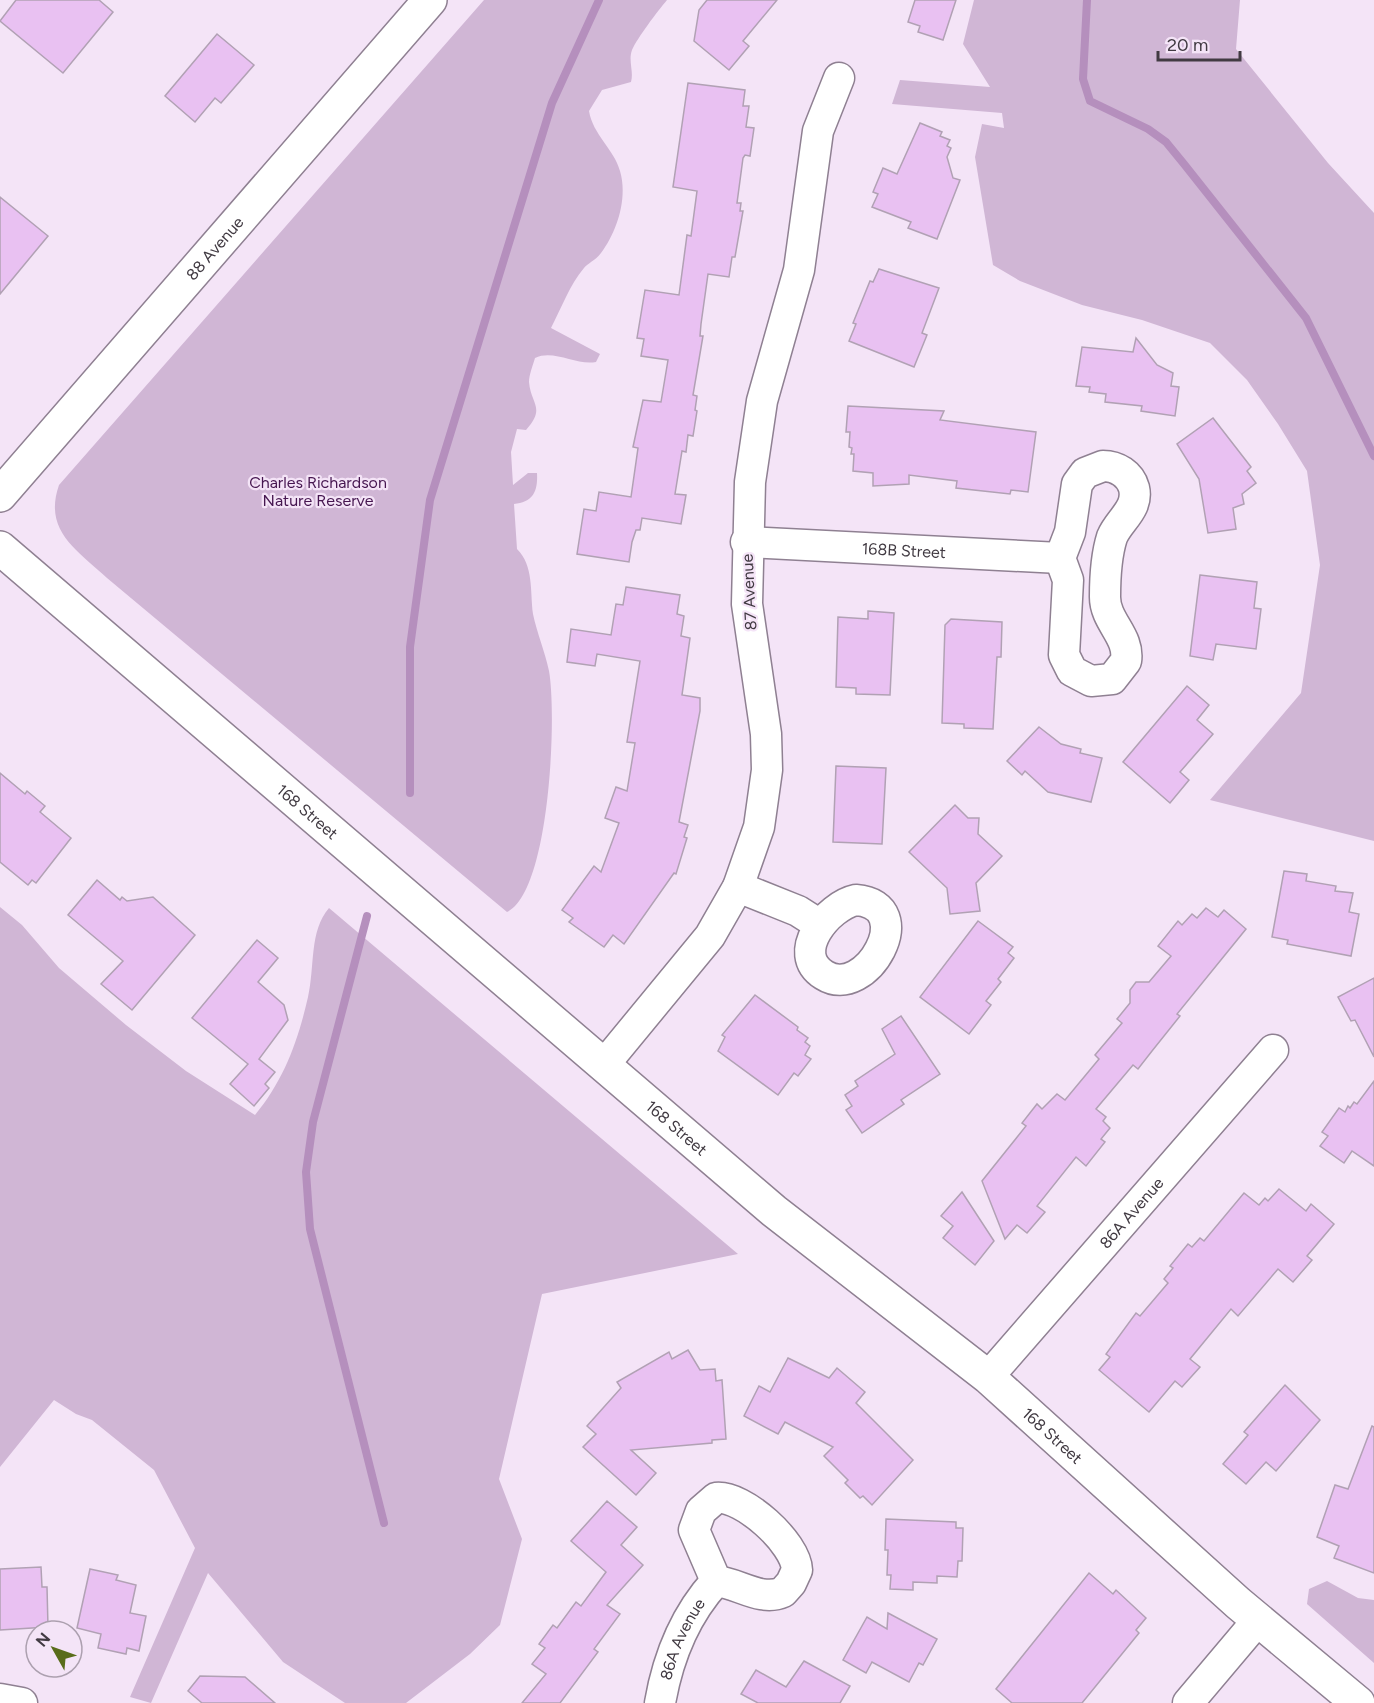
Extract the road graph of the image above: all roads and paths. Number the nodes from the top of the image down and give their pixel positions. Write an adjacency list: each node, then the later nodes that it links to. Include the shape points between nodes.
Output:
1 (430, 0): 3 (main road, 88 Avenue)
2 (839, 78): 4 (street, 87 Avenue, via 820,118 799,270 758,420)
3 (0, 495)
4 (747, 542): 6 (street, 168B Street); 7 (street, 87 Avenue, via 748,610 765,722 767,771 759,827)
5 (0, 548): 10 (main road, 168 Street)
6 (1060, 558): 6 (street, via 1070,532 1073,498 1081,477 1103,466 1122,471 1131,482 1135,497 1108,553 1106,607 1127,650 1124,667 1112,679 1084,680 1066,661 1068,580)
7 (738, 886): 8 (street, via 798,911); 10 (street, 87 Avenue, via 695,957)
8 (820, 925)
9 (1273, 1050): 11 (street, 86A Avenue)
10 (603, 1066): 11 (main road, 168 Street, via 774,1211)
11 (988, 1377): 13 (main road, 168 Street)
12 (716, 1581): 16 (street, 86A Avenue, via 680,1635)
13 (1258, 1620): 17 (street); 18 (main road, 168 Street)
14 (0, 1699): 15 (street)
15 (22, 1703)
16 (660, 1703)
17 (1188, 1703)
18 (1358, 1703)

